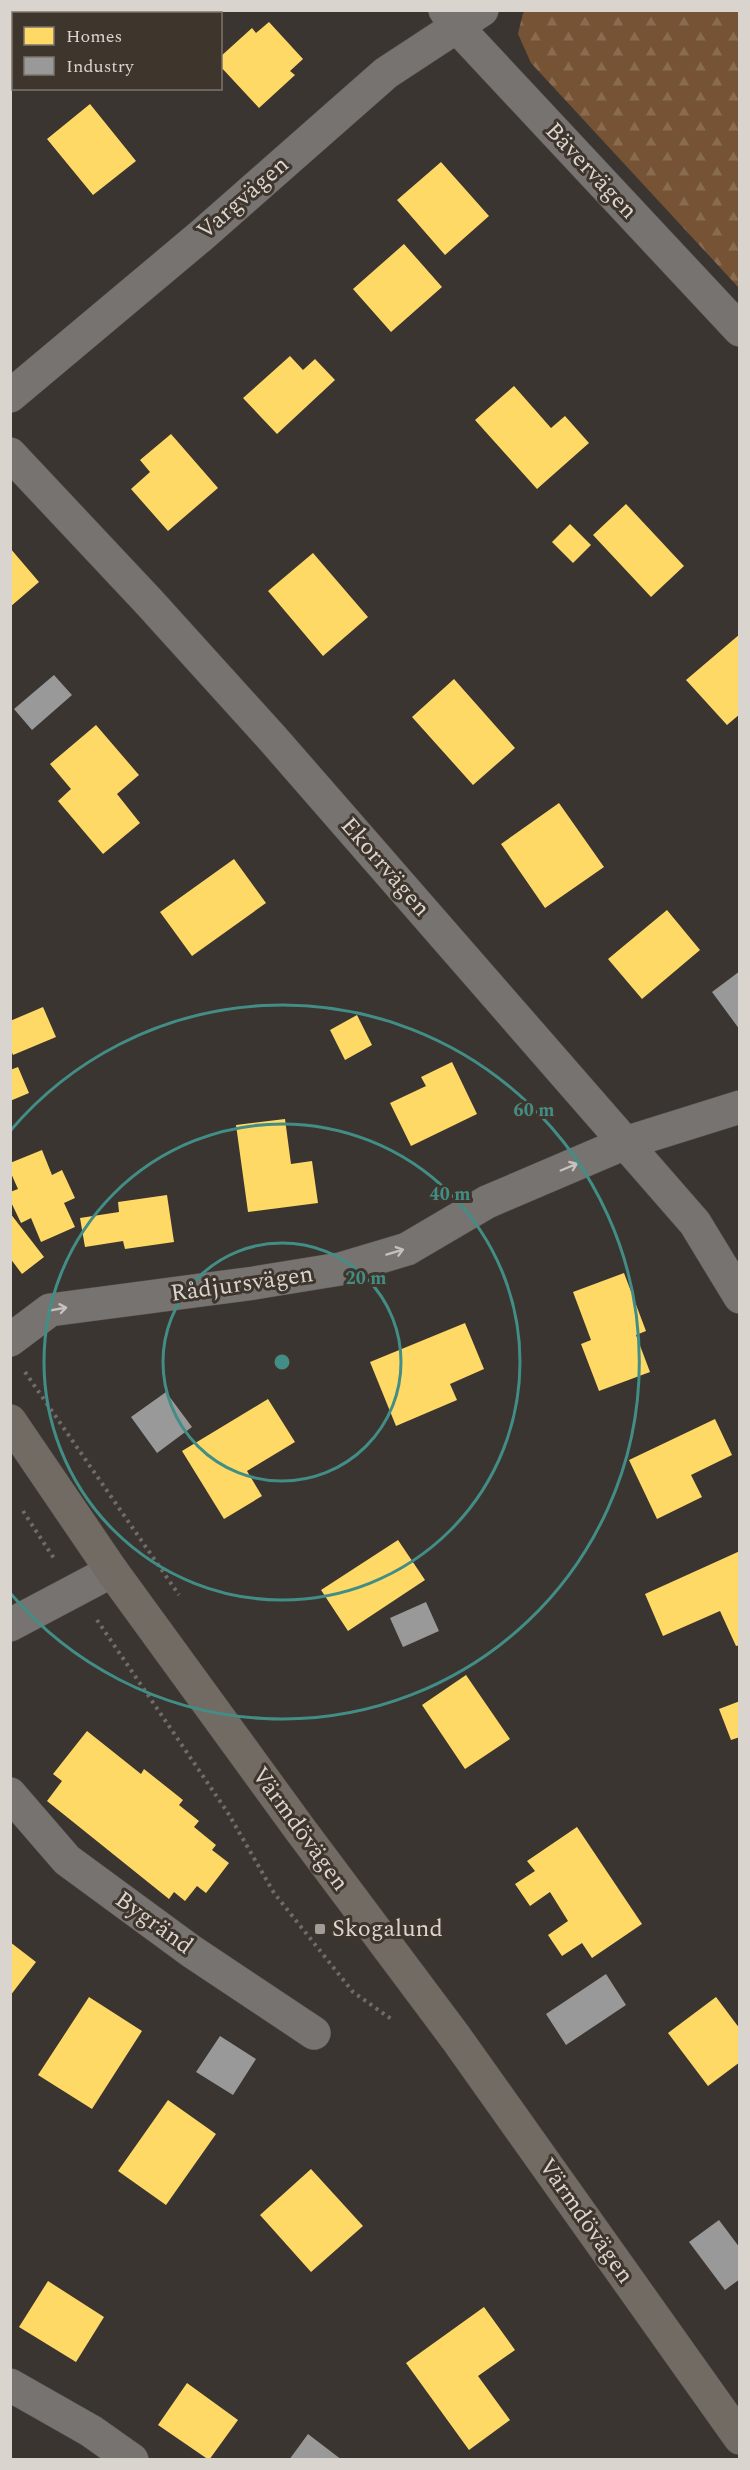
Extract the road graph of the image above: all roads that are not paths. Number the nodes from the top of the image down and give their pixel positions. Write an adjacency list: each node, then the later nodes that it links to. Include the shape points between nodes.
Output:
1 (461, 16): 2 (street, Bävervägen); 3 (street, Vargvägen, via 386,73)
2 (740, 330)
3 (10, 396)
4 (10, 454): 6 (street, Ekorrvägen, via 273,739)
5 (740, 1107): 6 (street, Rådjursvägen)
6 (625, 1143): 7 (street, Ekorrvägen, via 695,1223); 8 (street, Rådjursvägen, one-way to 6, via 50,1310 340,1269 407,1249 487,1202)
7 (740, 1297)
8 (10, 1340)
9 (10, 1421): 10 (main road, Värmdövägen)
10 (112, 1571): 11 (street); 15 (main road, Värmdövägen, via 456,2038)
11 (10, 1625)
12 (10, 1794): 13 (street, Bygränd, via 67,1860 191,1951)
13 (314, 2033)
14 (10, 2385): 16 (street, via 91,2431)
15 (740, 2438)
16 (132, 2460)

